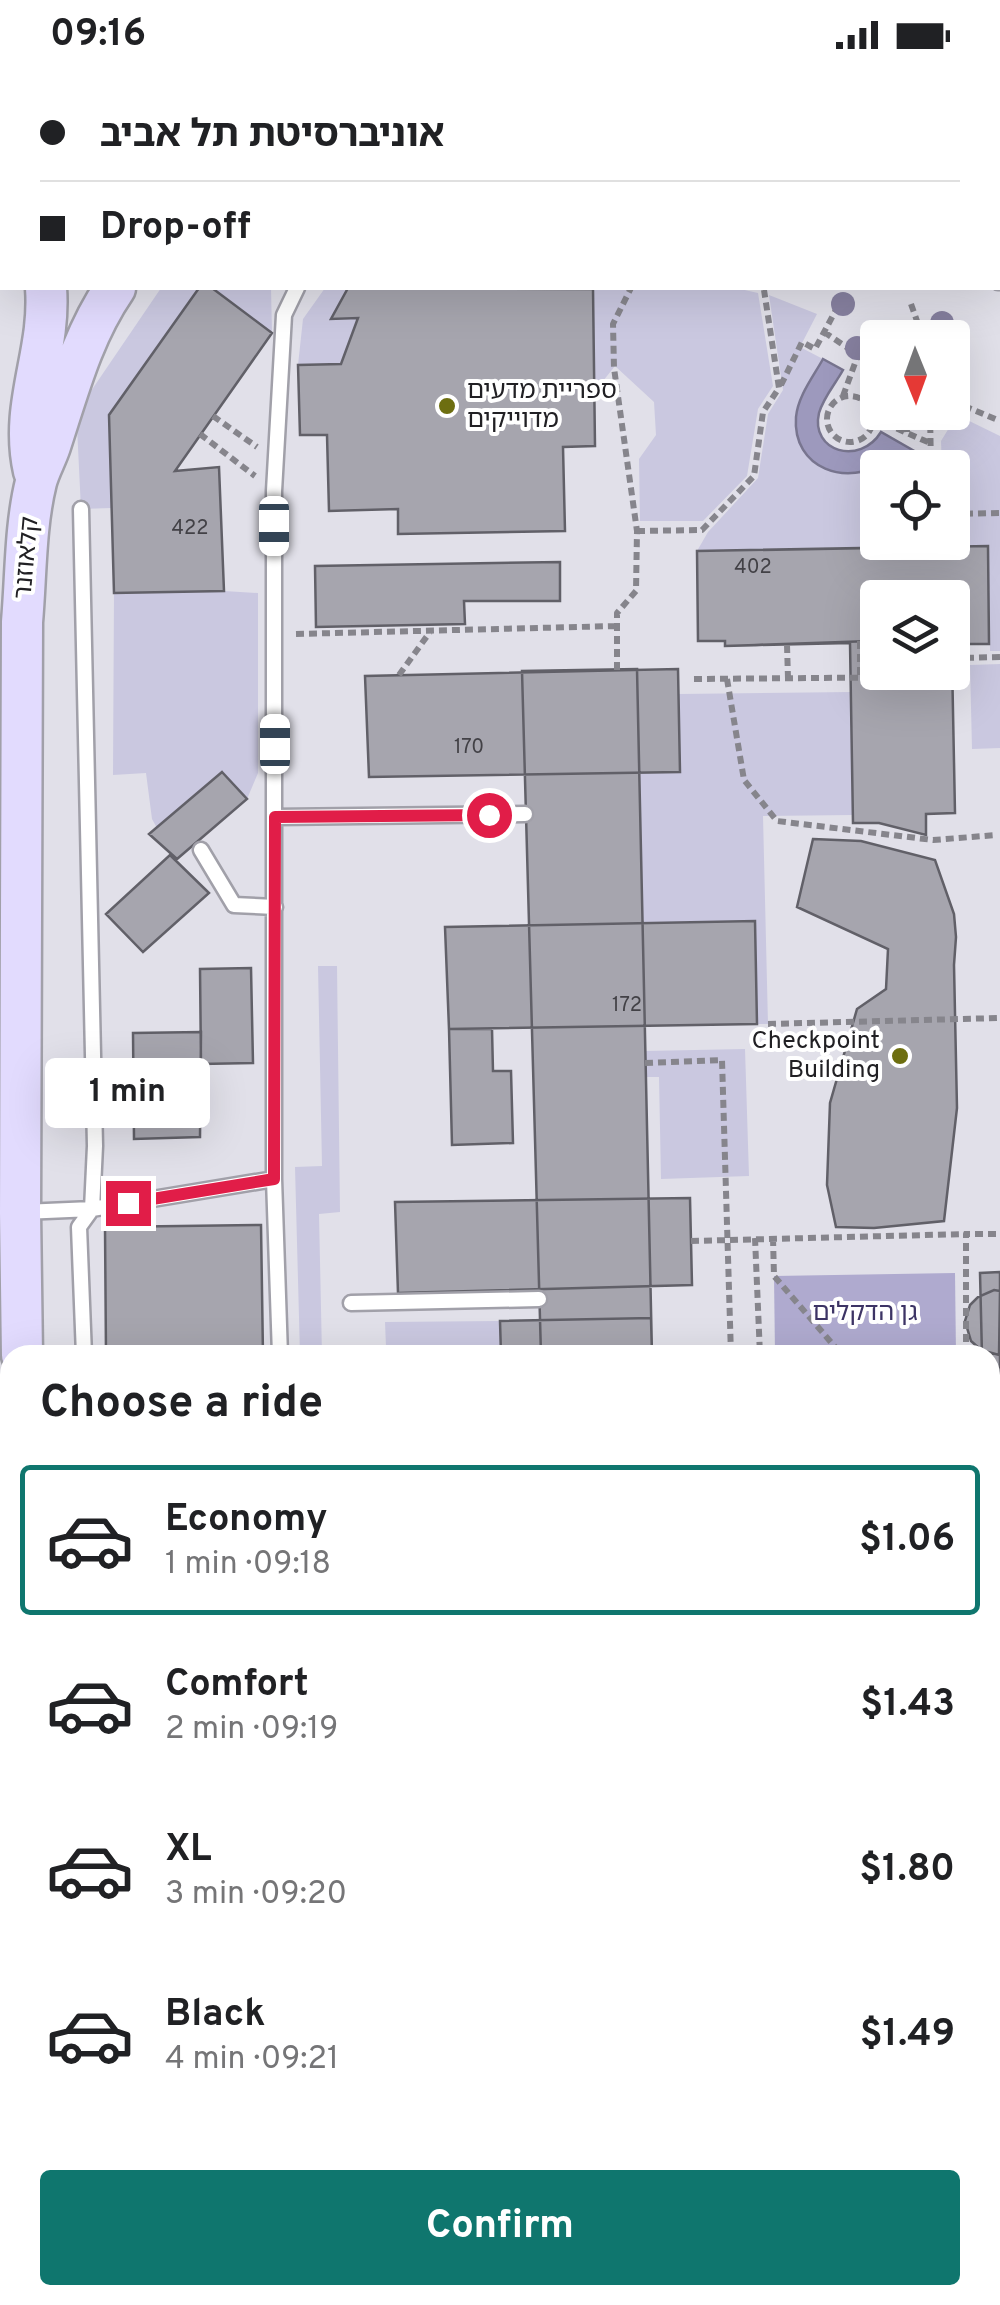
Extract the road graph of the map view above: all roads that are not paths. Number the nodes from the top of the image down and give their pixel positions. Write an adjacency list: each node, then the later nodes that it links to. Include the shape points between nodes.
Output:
1 (46, 290): 4 (street, קלאוזנר, via 42,353 29,407)
2 (114, 290): 4 (street, קלאוזנר, via 78,357)
3 (296, 290): 7 (lane, via 284,315 276,461)
4 (36, 482): 8 (street, קלאוזנר)
5 (81, 509): 12 (lane)
6 (525, 814): 7 (lane)
7 (275, 817): 10 (lane)
8 (11, 850): 13 (street, קלאוזנר)
9 (201, 850): 10 (lane, via 234,905)
10 (275, 907): 11 (lane)
11 (274, 1179): 12 (lane); 18 (lane)
12 (92, 1209): 13 (lane); 17 (lane, via 80,1227)
13 (20, 1213): 16 (street, קלאוזנר)
14 (539, 1299): 15 (lane)
15 (352, 1303)
16 (22, 1345)
17 (84, 1345)
18 (280, 1345)

